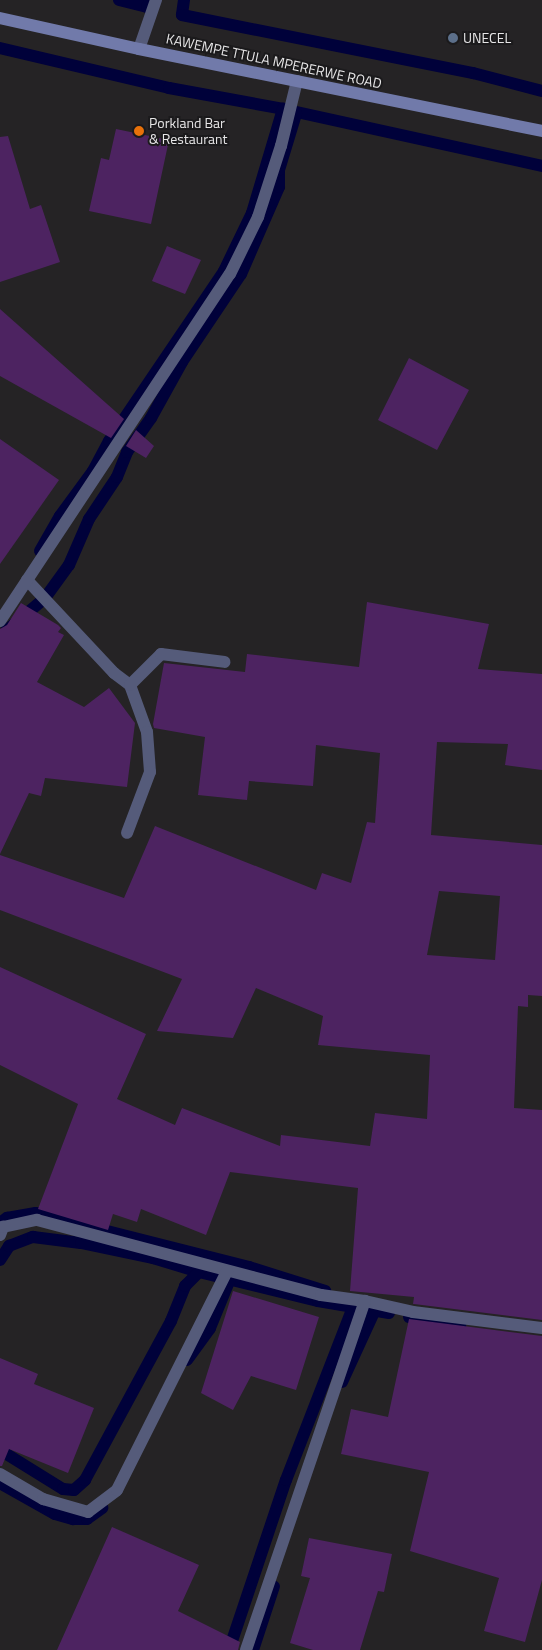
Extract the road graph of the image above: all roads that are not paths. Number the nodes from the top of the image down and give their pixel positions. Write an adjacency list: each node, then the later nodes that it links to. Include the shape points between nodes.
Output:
1 (156, 0): 3 (street)
2 (0, 18): 3 (street, KAWEMPE TTULA MPERERWE ROAD)
3 (139, 49): 4 (street, KAWEMPE TTULA MPERERWE ROAD)
4 (297, 81): 5 (street, KAWEMPE TTULA MPERERWE ROAD); 6 (street, via 281,146 258,217 230,274)
5 (542, 131)
6 (27, 580): 7 (street); 9 (street, via 114,673)
7 (0, 620)
8 (225, 662): 9 (street, via 161,654)
9 (130, 685): 10 (street, via 147,732 150,772)
10 (127, 833)
11 (0, 1235): 12 (street, via 3,1227 37,1220)
12 (227, 1270): 13 (street, via 321,1295); 15 (street, via 117,1490 88,1512 43,1499)
13 (365, 1301): 14 (street, via 413,1312); 16 (street)
14 (542, 1328)
15 (0, 1474)
16 (246, 1650)

